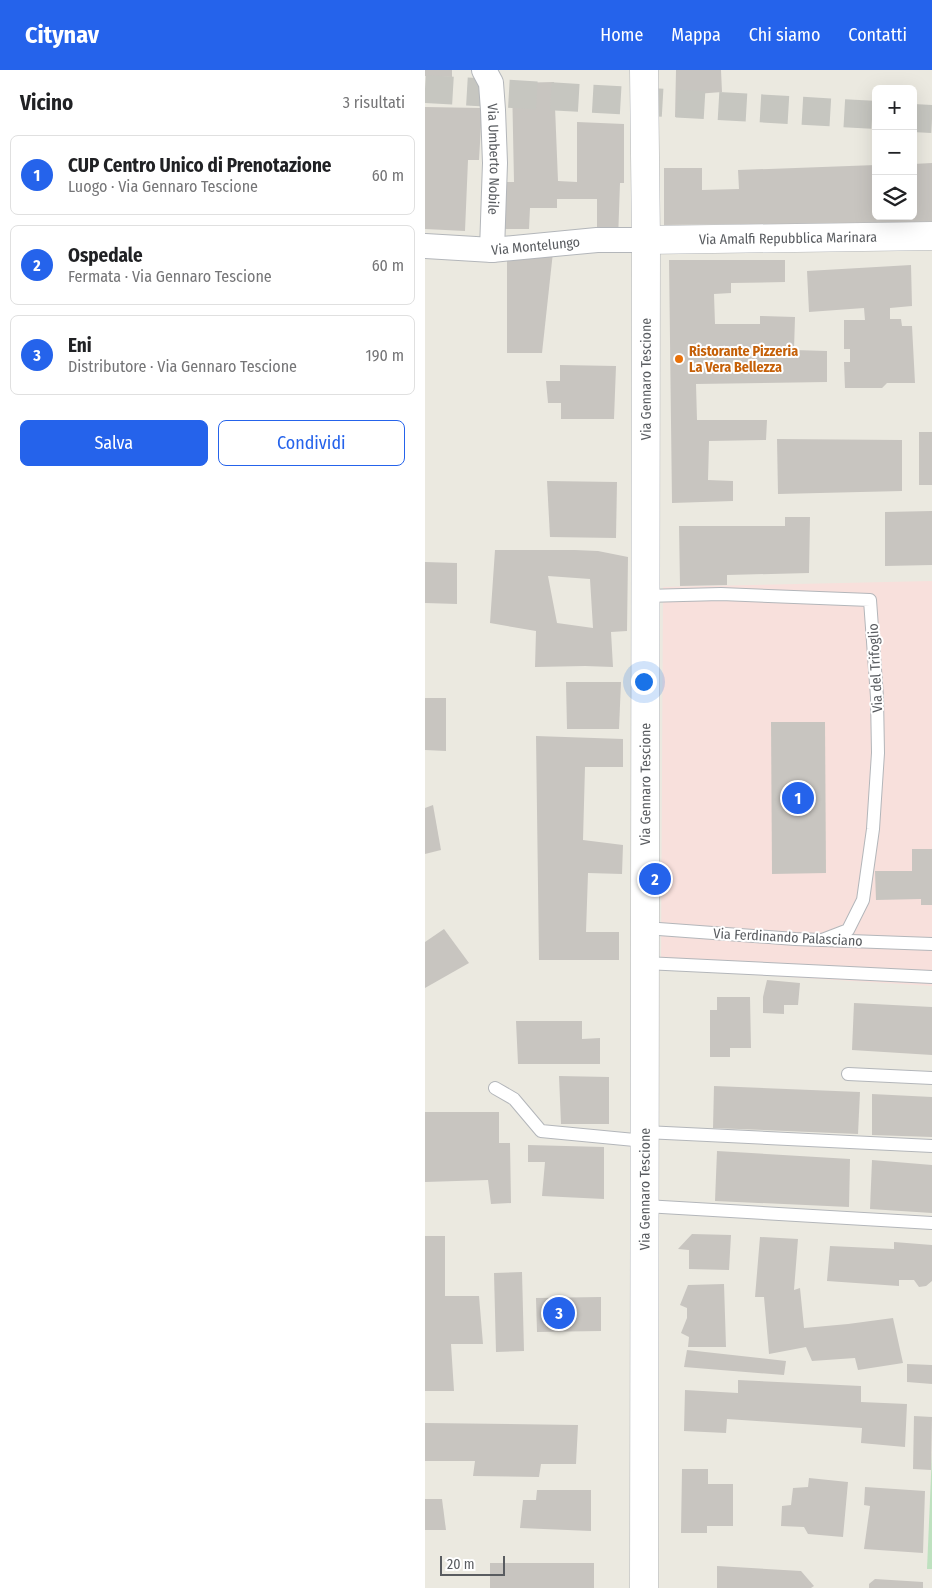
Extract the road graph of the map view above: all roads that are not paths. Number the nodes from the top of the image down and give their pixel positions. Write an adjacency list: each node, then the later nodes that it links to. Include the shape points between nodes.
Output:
1 (484, 70): 6 (street, Via Umberto Nobile, via 491,83 493,110)
2 (644, 70): 4 (street, Via Gennaro Tescione)
3 (932, 236): 4 (street, Via Amalfi Repubblica Marinara)
4 (646, 240): 6 (street, Via Montelungo, via 597,240); 7 (street, Via Gennaro Tescione)
5 (425, 246): 6 (street, Via Montelungo)
6 (492, 250)
7 (645, 596): 8 (street, Via Gennaro Tescione); 9 (lane, Via del Trifoglio, via 721,594 870,600 877,678 878,753 872,844 863,900 848,930)
8 (645, 928): 9 (lane, Via Ferdinando Palasciano); 11 (street, Via Gennaro Tescione)
9 (823, 940): 10 (lane, Via Ferdinando Palasciano)
10 (932, 944)
11 (645, 962): 12 (lane); 16 (street, Via Gennaro Tescione)
12 (932, 976)
13 (848, 1074): 14 (lane)
14 (932, 1078)
15 (495, 1088): 16 (lane, via 514,1099 541,1132)
16 (645, 1136): 17 (lane); 18 (street, Via Gennaro Tescione)
17 (932, 1146)
18 (645, 1206): 19 (lane); 20 (street, Via Gennaro Tescione)
19 (932, 1223)
20 (644, 1588)

